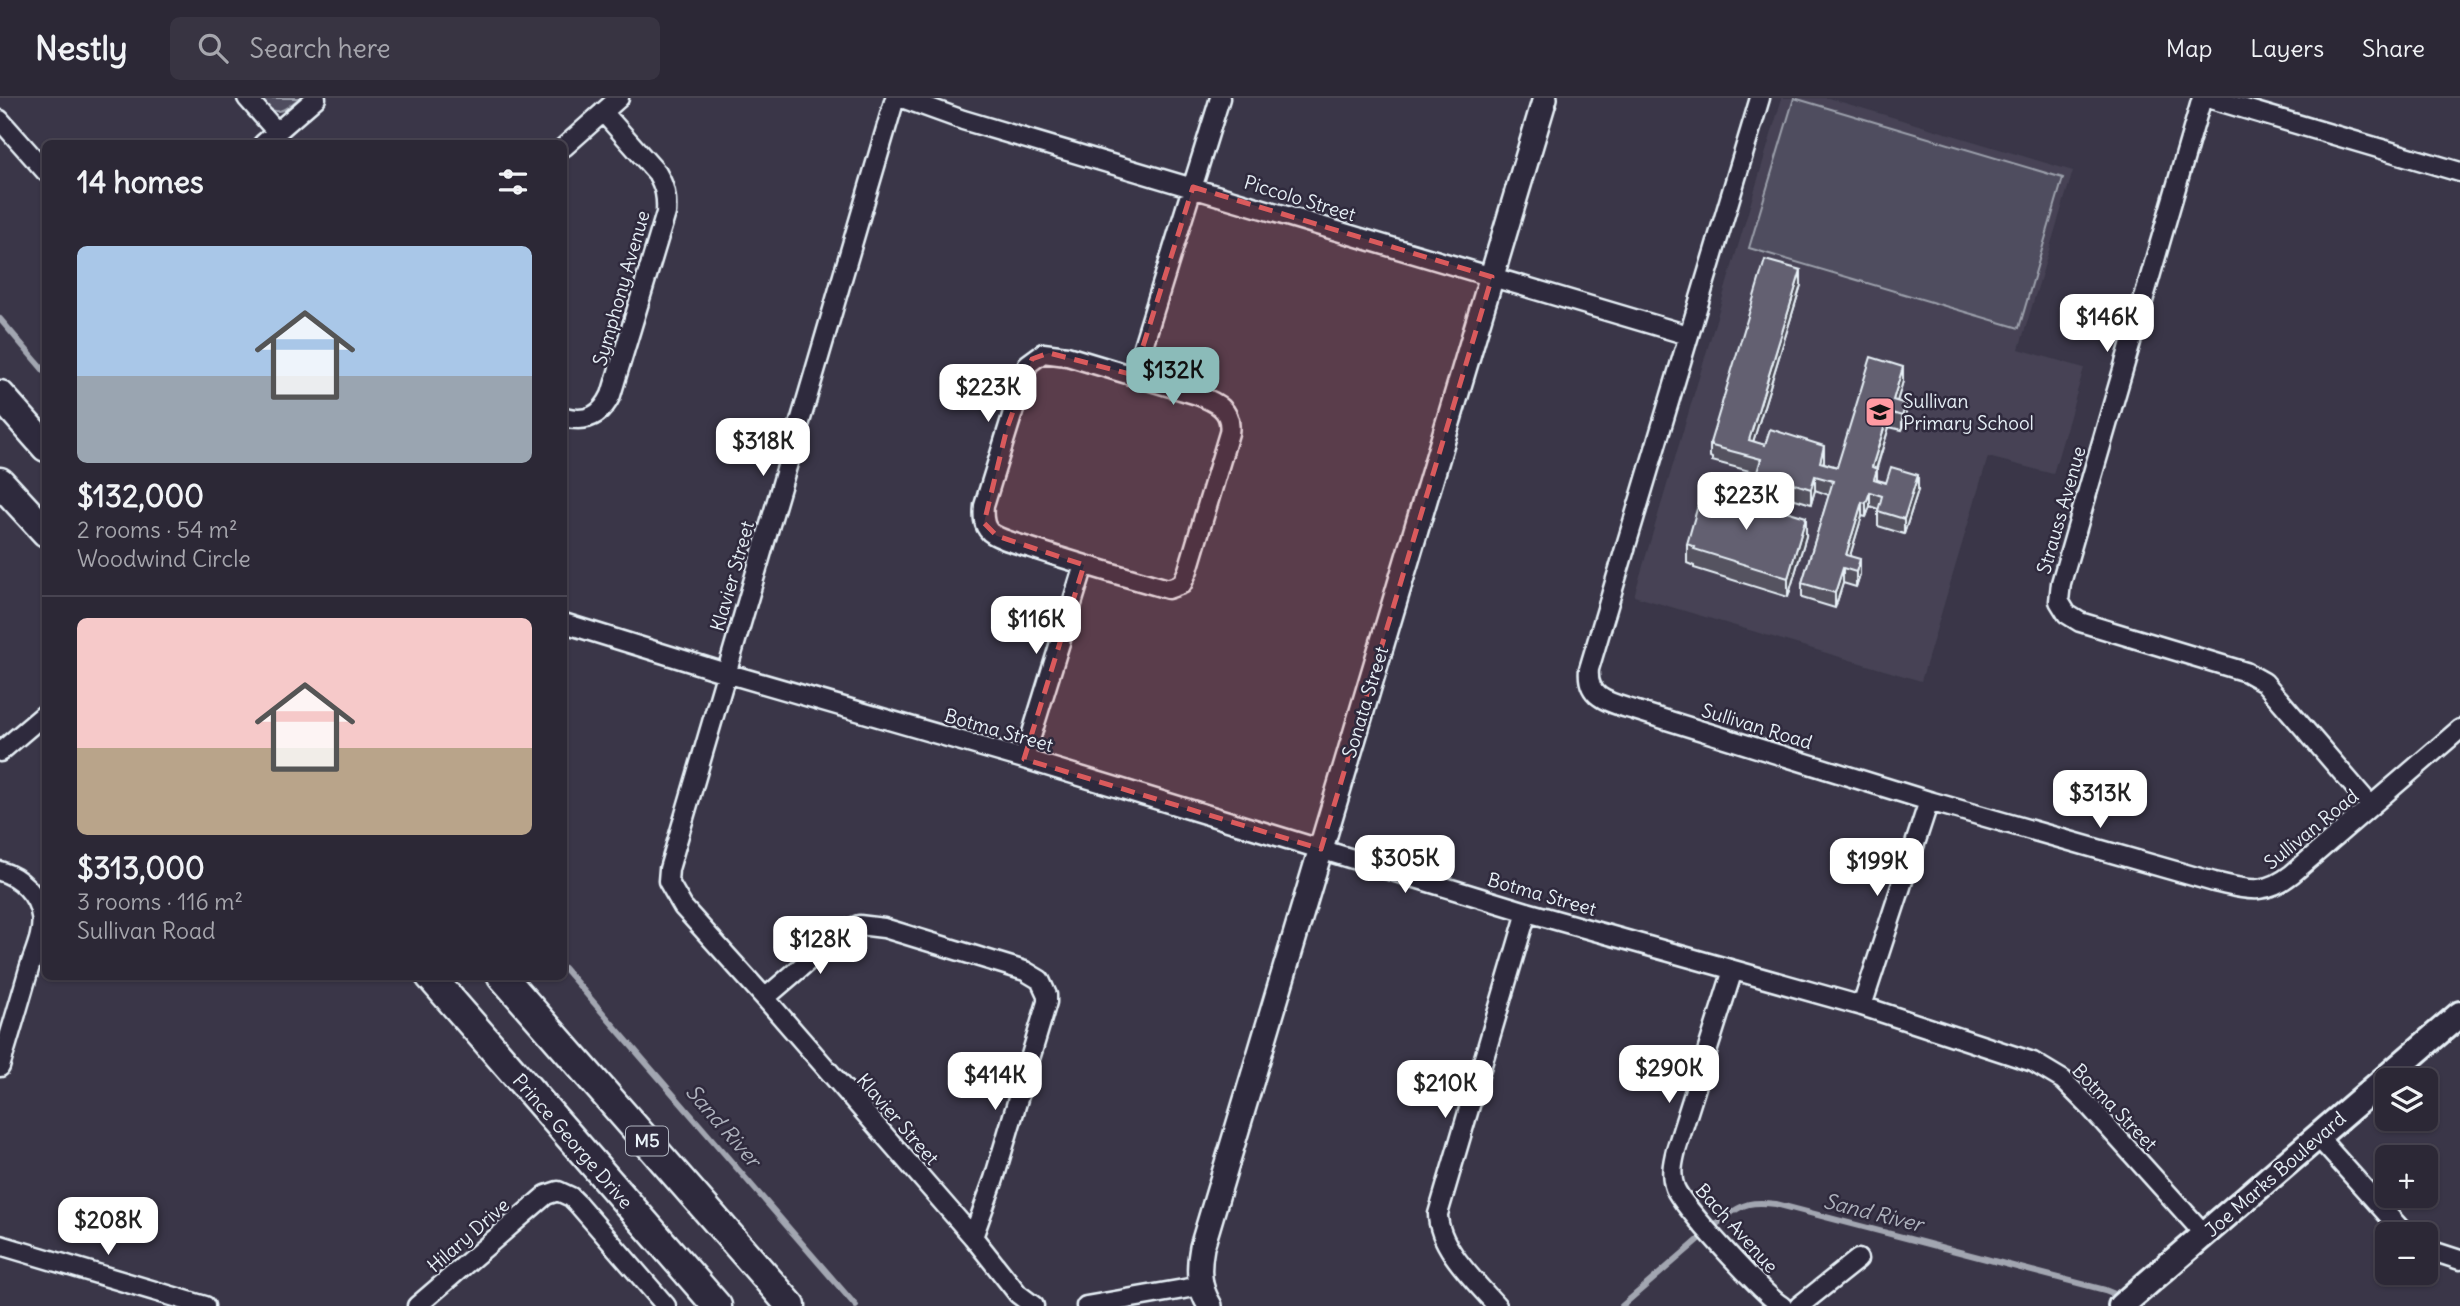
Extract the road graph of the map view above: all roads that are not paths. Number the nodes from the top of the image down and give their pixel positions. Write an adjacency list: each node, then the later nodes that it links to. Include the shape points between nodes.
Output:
1 (247, 98): 13 (street)
2 (316, 98): 13 (street)
3 (619, 98): 11 (street)
4 (895, 98): 28 (street, Klavier Street)
5 (902, 98): 17 (street, Piccolo Street)
6 (1220, 98): 17 (street)
7 (1545, 98): 18 (street, Sonata Street)
8 (1760, 98): 19 (street, Sullivan Road)
9 (2202, 98): 34 (street, Strauss Avenue, via 2059,601 2067,614 2081,622 2246,672 2264,682)
10 (2208, 98): 16 (street)
11 (603, 112): 14 (street); 22 (street, Symphony Avenue, via 664,184 666,213 611,395 594,417)
12 (0, 120): 15 (street)
13 (270, 138)
14 (567, 144)
15 (42, 167)
16 (2460, 172)
17 (1193, 187): 18 (street, Piccolo Street); 20 (street)
18 (1492, 277): 19 (street, Piccolo Street); 35 (street, Sonata Street)
19 (1688, 335): 33 (street, Sullivan Road, via 1589,669 1592,691 1608,702)
20 (1134, 375): 26 (street, via 1212,400 1227,412 1229,433 1182,584 1168,589); 26 (street, via 1067,356 1043,353 1032,359 984,506 989,531)
21 (0, 395): 23 (main road)
22 (567, 417)
23 (42, 442)
24 (0, 482): 25 (main road)
25 (42, 527)
26 (1084, 565): 32 (street)
27 (567, 624): 28 (street, Botma Street)
28 (726, 673): 32 (street, Botma Street); 41 (street, Klavier Street, via 668,881 682,907)
29 (42, 716): 31 (street)
30 (2460, 729): 34 (street, Sullivan Road)
31 (0, 752)
32 (1024, 759): 35 (street, Botma Street)
33 (1929, 801): 34 (street, Sullivan Road, via 2214,882 2259,890 2280,883); 42 (street)
34 (2371, 806)
35 (1321, 849): 37 (street, Botma Street); 53 (street, Sonata Street, via 1202,1247 1199,1273)
36 (0, 871): 44 (street, via 28,888 41,916)
37 (1527, 912): 38 (street, Botma Street); 62 (street, via 1438,1214 1450,1251)
38 (1733, 970): 42 (street, Botma Street); 63 (street, Bach Avenue, via 1672,1170 1676,1191)
39 (433, 980): 58 (main road, Prince George Drive)
40 (506, 980): 59 (main road, M5)
41 (765, 998): 48 (street, Klavier Street); 48 (street, via 842,932 859,925 897,932 1040,979 1047,995 1042,1023)
42 (1863, 1006): 47 (street, Botma Street, via 2049,1070 2090,1107)
43 (2460, 1014): 45 (main road, Joe Marks Boulevard)
44 (0, 1067)
45 (2318, 1137): 46 (street); 47 (main road, Joe Marks Boulevard)
46 (2394, 1222)
47 (2205, 1235): 65 (main road, Joe Marks Boulevard)
48 (973, 1237): 60 (street, Klavier Street, via 1018,1294)
49 (0, 1245): 54 (street)
50 (2438, 1253): 52 (street)
51 (1858, 1259): 64 (street)
52 (2460, 1260)
53 (1205, 1296): 61 (street)
54 (153, 1298): 55 (street)
55 (205, 1306)
56 (417, 1306): 57 (street, Hilary Drive, via 546,1195 558,1191 570,1197)
57 (666, 1306)
58 (717, 1306)
59 (791, 1306)
60 (1034, 1306)
61 (1086, 1306)
62 (1497, 1306)
63 (1782, 1306)
64 (1799, 1306)
65 (2121, 1306)

